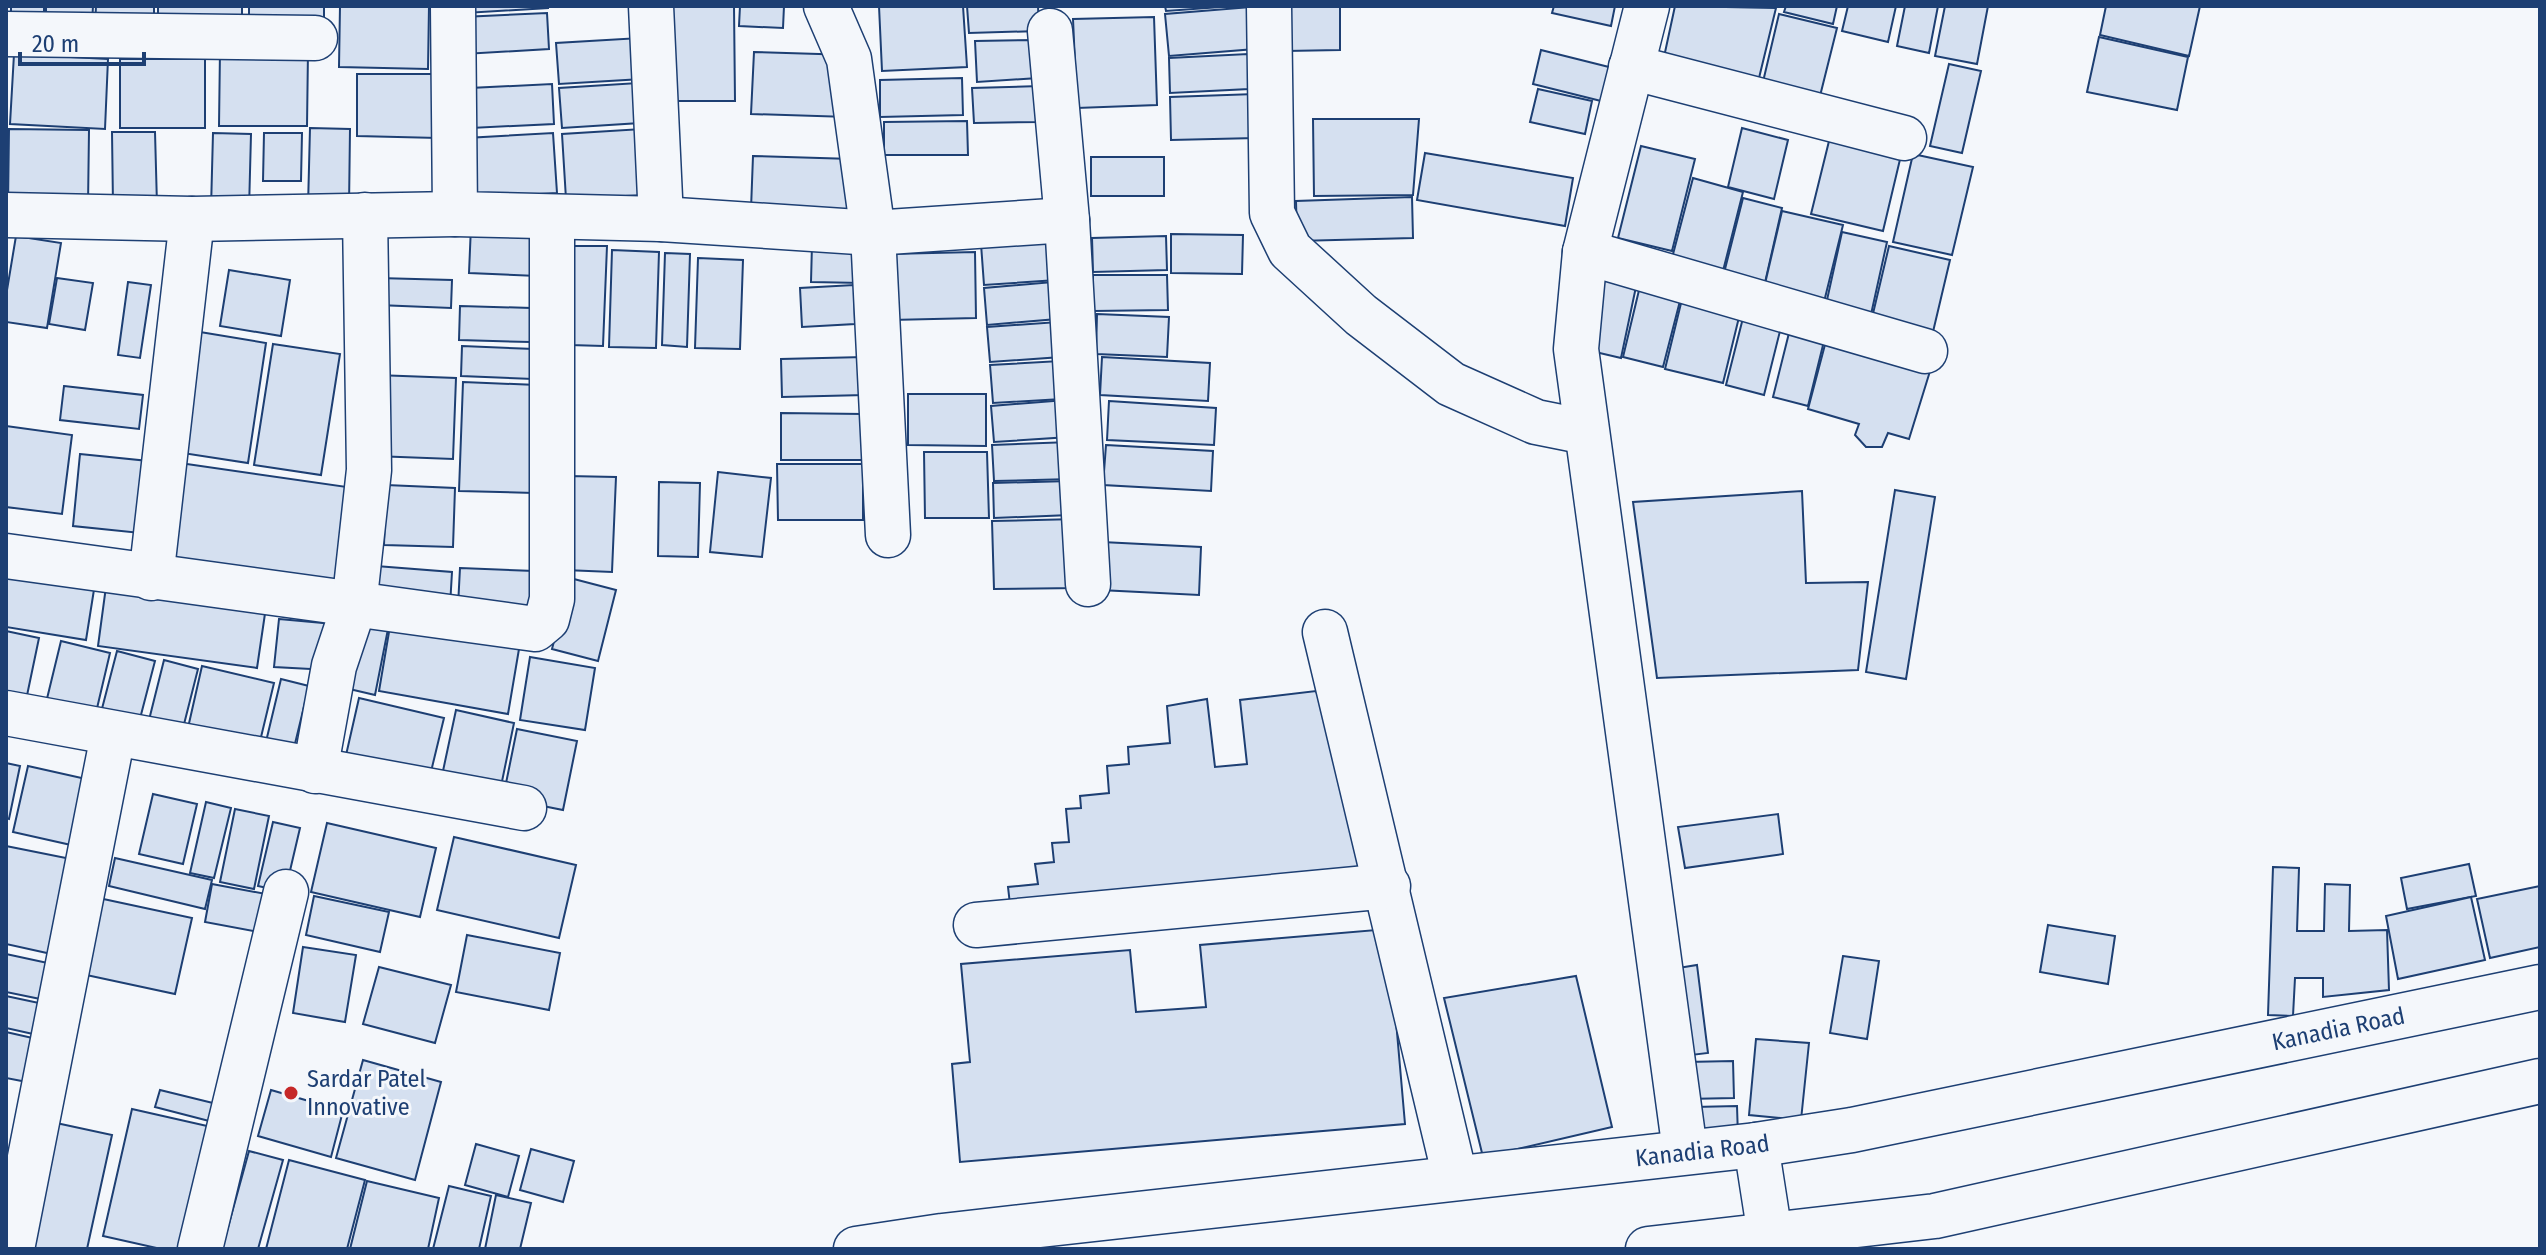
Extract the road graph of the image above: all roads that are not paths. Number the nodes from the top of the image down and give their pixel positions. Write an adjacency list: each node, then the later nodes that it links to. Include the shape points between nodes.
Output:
1 (453, 6): 11 (street)
2 (651, 6): 16 (street)
3 (826, 6): 18 (street, via 849,59)
4 (1269, 6): 21 (street, via 1272,213 1290,250 1361,315 1451,384 1536,422)
5 (1647, 6): 9 (street)
6 (1050, 31): 17 (street)
7 (6, 34): 8 (street)
8 (315, 38)
9 (1631, 67): 10 (street); 19 (street)
10 (1904, 138)
11 (455, 214): 13 (street); 14 (street)
12 (6, 215): 15 (street)
13 (365, 215): 15 (street); 26 (street, via 369,470)
14 (552, 217): 16 (street); 26 (street, via 552,599 547,619 535,629 510,628)
15 (192, 219): 24 (street)
16 (661, 219): 18 (street)
17 (1067, 220): 18 (street); 25 (street)
18 (873, 233): 22 (street)
19 (1585, 252): 20 (street); 21 (street, via 1576,349)
20 (1925, 351)
21 (1586, 432): 38 (street)
22 (888, 535)
23 (6, 556): 24 (street)
24 (151, 578): 26 (street)
25 (1088, 584)
26 (354, 606): 30 (street, via 334,666)
27 (1325, 632): 32 (street)
28 (6, 713): 29 (street)
29 (113, 735): 30 (street); 42 (street)
30 (315, 771): 31 (street)
31 (524, 808)
32 (1388, 886): 34 (street); 39 (street)
33 (286, 892): 43 (street)
34 (976, 925)
35 (2540, 987): 37 (street, Kanadia Road, via 1852,1130)
36 (2540, 1081): 40 (street, via 1935,1216)
37 (1756, 1145): 38 (street, Kanadia Road); 40 (street)
38 (1685, 1151): 39 (street, Kanadia Road)
39 (1455, 1177): 41 (street, Kanadia Road)
40 (1770, 1235): 45 (street)
41 (943, 1243): 44 (street, Kanadia Road)
42 (12, 1249)
43 (200, 1249)
44 (856, 1249)
45 (1648, 1249)

